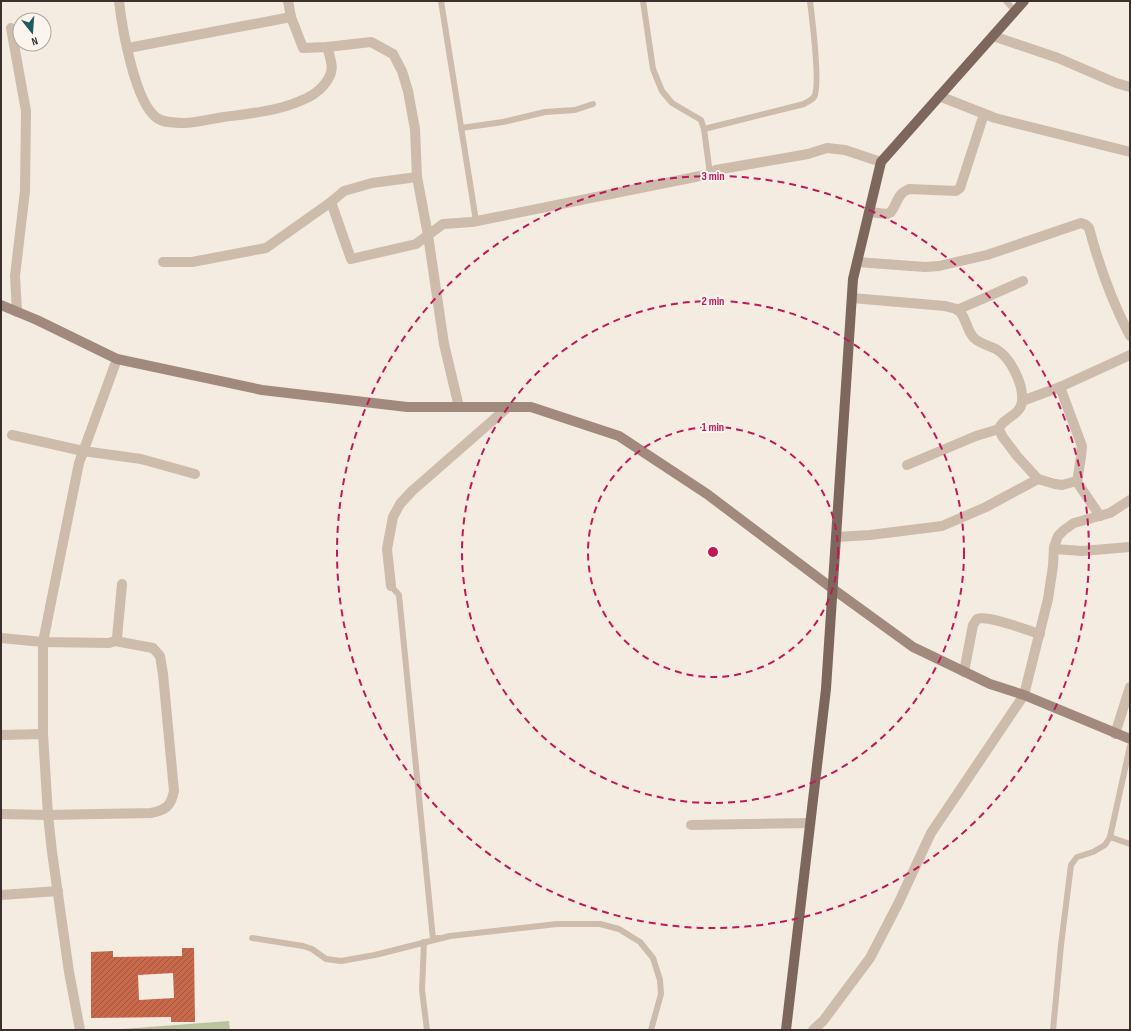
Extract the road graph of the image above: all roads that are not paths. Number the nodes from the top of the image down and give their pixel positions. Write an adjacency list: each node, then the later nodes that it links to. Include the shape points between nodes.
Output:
1 (119, 1): 13 (street)
2 (288, 1): 9 (street)
3 (440, 1): 18 (lane)
4 (643, 1): 19 (lane, via 652,69 662,91 672,103 700,120)
5 (810, 1): 19 (lane, via 817,88 814,98 804,104)
6 (1006, 1): 8 (lane)
7 (1024, 1): 8 (main road)
8 (1015, 11): 11 (main road)
9 (291, 17): 12 (street, via 303,48); 13 (street)
10 (11, 28): 34 (street, via 26,110 25,191 15,276)
11 (993, 36): 14 (street, via 1058,58); 15 (main road)
12 (327, 47): 13 (street, via 333,68 323,86 309,97 259,112 184,123 157,118 148,108 139,91); 23 (street, via 371,42 393,54 402,70 408,91 415,129)
13 (128, 48)
14 (1130, 87)
15 (939, 96): 17 (street); 21 (main road)
16 (593, 104): 18 (lane, via 575,110 545,112)
17 (984, 114): 20 (street); 25 (street, via 960,188 956,191 909,189 900,195 892,212)
18 (461, 128): 26 (lane)
19 (704, 129): 22 (lane)
20 (1130, 152)
21 (881, 162): 22 (street, via 845,150 827,148 808,154 716,170); 25 (main road)
22 (710, 174): 26 (street)
23 (417, 177): 24 (street, via 372,182 344,191); 27 (street)
24 (331, 202): 27 (street, via 351,259 416,244); 28 (street, via 266,248 192,262)
25 (869, 212): 29 (main road)
26 (476, 221): 27 (street, via 443,224)
27 (428, 235): 40 (street, via 444,344)
28 (163, 262)
29 (857, 262): 31 (main road); 35 (street, via 939,266 987,255 1080,223 1089,228 1097,258)
30 (1023, 281): 33 (street)
31 (852, 298): 33 (street, via 945,306); 51 (main road)
32 (1, 305): 34 (street)
33 (957, 310): 39 (street, via 974,339 1005,356 1015,370)
34 (17, 312): 37 (street)
35 (1130, 336)
36 (1130, 355): 38 (street)
37 (117, 359): 40 (street, via 262,390 407,407); 44 (street)
38 (1060, 387): 39 (street); 48 (street, via 1082,446)
39 (1022, 401): 42 (street, via 1018,411 1000,424)
40 (459, 407): 41 (street)
41 (508, 407): 55 (street, via 400,504 393,517 387,550); 56 (street, via 531,407 619,436 707,494)
42 (998, 429): 45 (street); 47 (street, via 1017,456)
43 (12, 435): 44 (street)
44 (83, 451): 46 (street, via 141,459); 60 (street)
45 (908, 465)
46 (195, 474)
47 (1038, 479): 48 (street, via 1062,485); 51 (street, via 986,507 942,526 877,535)
48 (1077, 482): 50 (street)
49 (1130, 500): 50 (street, via 1110,513)
50 (1100, 516): 53 (street, via 1074,523 1058,536)
51 (836, 537): 56 (main road)
52 (1130, 547): 53 (street, via 1087,551)
53 (1054, 548): 57 (street, via 1048,599)
54 (122, 584): 59 (street)
55 (391, 586): 78 (lane, via 400,596 433,939)
56 (833, 589): 61 (street, via 913,647); 71 (main road, via 826,689)
57 (1040, 634): 61 (street, via 995,620 977,619 973,625); 63 (street)
58 (1, 638): 60 (street)
59 (115, 640): 60 (street, via 109,643); 70 (street, via 153,648 160,656 174,791 172,800 166,808 151,813)
60 (43, 642): 64 (street)
61 (964, 672): 63 (street)
62 (1130, 687): 65 (street)
63 (1024, 695): 65 (street); 84 (street, via 931,833 870,958 823,1022)
64 (43, 734): 66 (street); 70 (street)
65 (1115, 734): 67 (street)
66 (1, 735)
67 (1130, 739)
68 (1130, 746): 73 (lane)
69 (1, 814): 70 (street)
70 (48, 815): 75 (street)
71 (810, 823): 72 (street); 83 (main road)
72 (691, 825)
73 (1110, 837): 74 (lane); 85 (lane, via 1105,845 1077,857 1071,865)
74 (1130, 844)
75 (58, 891): 76 (street); 80 (street)
76 (1, 895)
77 (252, 938): 79 (lane, via 303,946 332,961 375,955)
78 (439, 938): 79 (lane); 82 (lane, via 556,924 600,924 619,928 640,942 653,958 658,973 660,994)
79 (424, 942): 81 (lane, via 422,990)
80 (80, 1030)
81 (427, 1030)
82 (651, 1030)
83 (786, 1030)
84 (812, 1030)
85 (1053, 1030)

